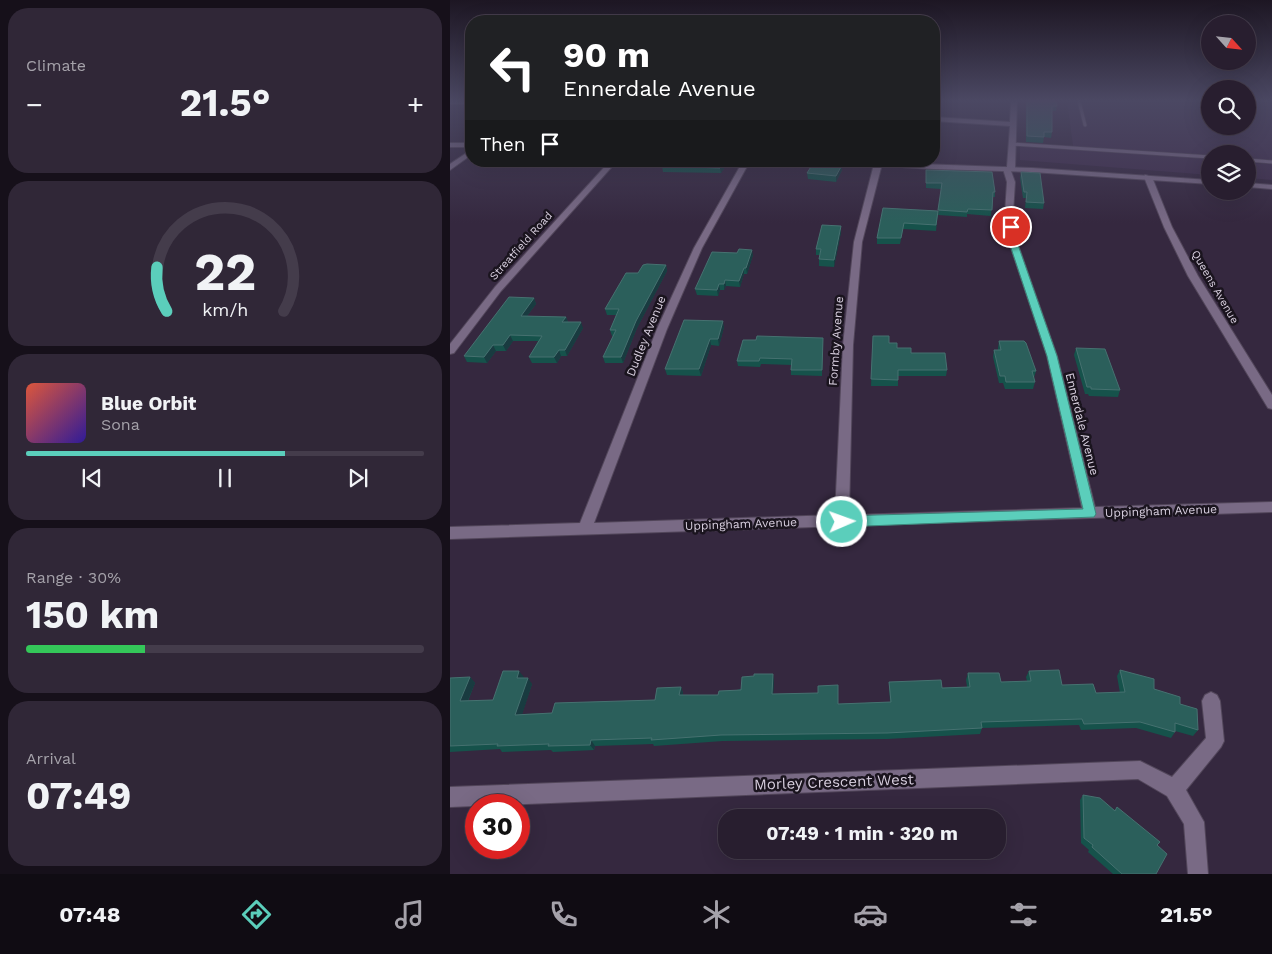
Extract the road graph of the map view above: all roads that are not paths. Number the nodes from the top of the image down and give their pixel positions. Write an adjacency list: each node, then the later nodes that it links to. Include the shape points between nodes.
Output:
1 (450, 144): 3 (street)
2 (1011, 144): 4 (lane); 13 (street, Ennerdale Avenue)
3 (465, 145)
4 (1201, 156)
5 (465, 157): 12 (street)
6 (1256, 161): 7 (lane)
7 (1272, 162)
8 (940, 166): 13 (street)
9 (609, 167): 18 (street, Streatfield Road, via 498,289)
10 (744, 167): 23 (street, Dudley Avenue, via 698,248 662,330)
11 (877, 167): 22 (street, Formby Avenue, via 858,242 848,345)
12 (450, 168)
13 (1009, 169): 14 (street); 21 (street, Ennerdale Avenue, via 1013,242 1052,356)
14 (1148, 176): 15 (street); 19 (street, Queens Avenue, via 1168,227 1193,276)
15 (1201, 181)
16 (1256, 186): 17 (street)
17 (1272, 187)
18 (450, 351)
19 (1272, 404)
20 (1272, 507): 21 (street, Uppingham Avenue)
21 (1090, 514): 22 (street, Uppingham Avenue)
22 (842, 522): 23 (street, Uppingham Avenue)
23 (586, 529): 24 (street, Uppingham Avenue)
24 (450, 533)
25 (1211, 701): 26 (street, via 1215,741)
26 (1174, 789): 27 (street, Morley Crescent West, via 1140,770); 28 (street, Morley Crescent West, via 1194,822)
27 (450, 798)
28 (1198, 874)

